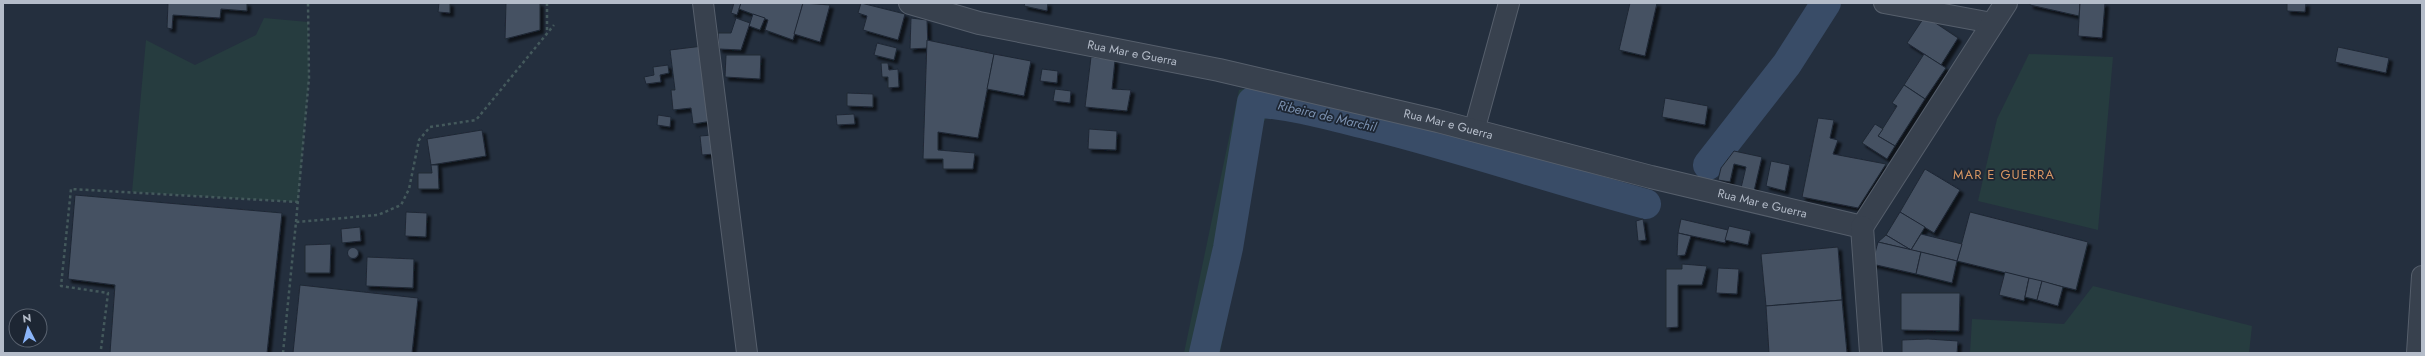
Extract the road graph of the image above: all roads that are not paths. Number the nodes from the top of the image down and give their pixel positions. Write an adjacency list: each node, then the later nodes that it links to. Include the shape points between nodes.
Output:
1 (703, 3): 10 (street)
2 (913, 3): 7 (street, Rua Mar e Guerra, via 979,23 1219,70)
3 (1510, 3): 7 (street)
4 (1884, 3): 6 (street)
5 (2006, 3): 6 (street)
6 (1992, 23): 8 (street)
7 (1474, 130): 8 (street, Rua Mar e Guerra, via 1651,177)
8 (1862, 227): 11 (street)
9 (2422, 276): 12 (street)
10 (747, 353)
11 (1871, 353)
12 (2417, 353)

